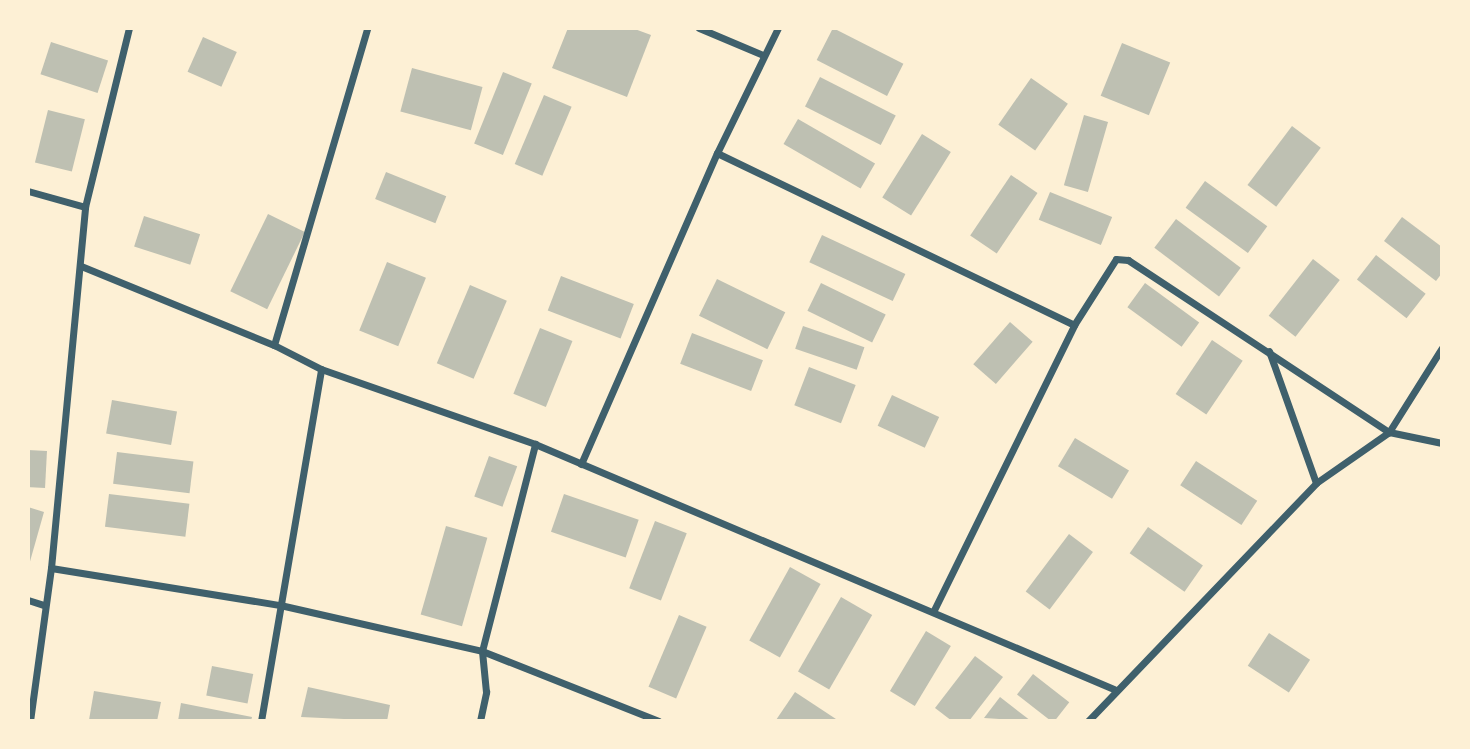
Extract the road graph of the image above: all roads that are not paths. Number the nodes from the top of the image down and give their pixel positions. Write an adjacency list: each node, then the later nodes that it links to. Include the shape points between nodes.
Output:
1 (129, 28): 8 (street)
2 (367, 28): 11 (street)
3 (699, 28): 5 (street)
4 (778, 28): 5 (street)
5 (763, 55): 6 (street)
6 (717, 153): 10 (street); 18 (street)
7 (28, 191): 8 (street)
8 (85, 207): 9 (street)
9 (81, 266): 11 (street); 20 (street)
10 (1074, 325): 13 (street, via 1107,269 1116,259 1128,260); 24 (street)
11 (274, 345): 14 (street)
12 (1442, 348): 15 (street)
13 (1269, 351): 15 (street); 19 (street)
14 (321, 369): 17 (street); 22 (street)
15 (1389, 432): 16 (street); 19 (street)
16 (1442, 443)
17 (535, 444): 18 (street); 25 (street)
18 (581, 464): 24 (street)
19 (1316, 483): 26 (street, via 1223,585)
20 (51, 568): 22 (street); 23 (street)
21 (28, 600): 23 (street)
22 (281, 604): 25 (street); 28 (street)
23 (43, 605): 27 (street)
24 (934, 610): 26 (street)
25 (482, 651): 29 (street, via 486,692); 30 (street)
26 (1114, 690): 31 (street)
27 (30, 721)
28 (261, 721)
29 (480, 721)
30 (659, 721)
31 (1088, 721)

